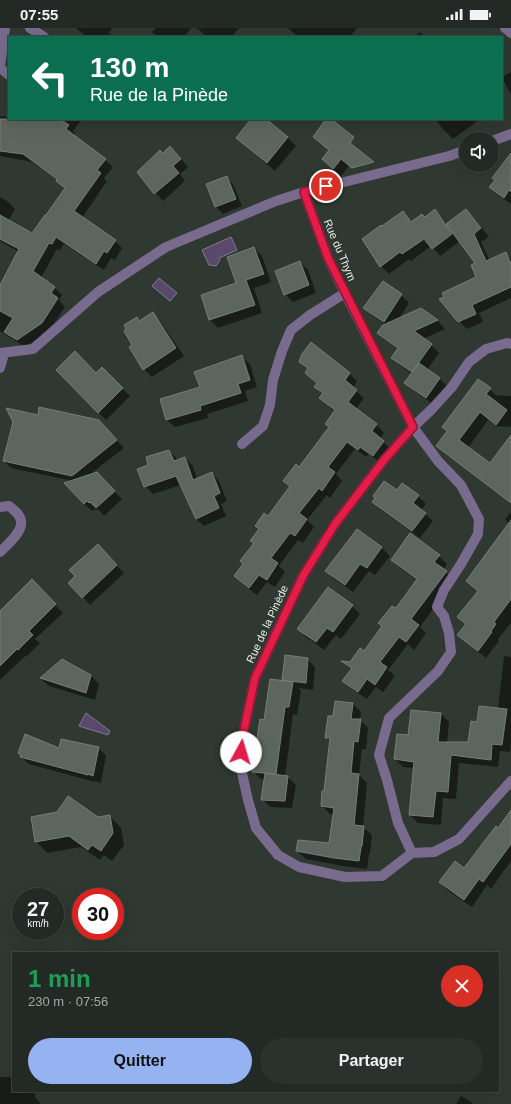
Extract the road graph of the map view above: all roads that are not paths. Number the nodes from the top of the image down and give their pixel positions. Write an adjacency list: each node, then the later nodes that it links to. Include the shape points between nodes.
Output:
1 (5, 28): 6 (street, via 0,68)
2 (30, 28): 5 (street)
3 (505, 28): 4 (street)
4 (511, 33)
5 (42, 36)
6 (8, 74)
7 (511, 134): 8 (street)
8 (499, 138)
9 (459, 152): 10 (street)
10 (304, 192): 11 (street, Rue du Thym, via 328,258); 13 (street, via 276,201 166,247 98,292 33,349)
11 (345, 293): 15 (street); 16 (street, Rue du Thym, via 310,314 291,330 273,380 270,405 263,426)
12 (511, 344): 15 (street, Rue de la Pinède, via 486,349 469,362 452,388)
13 (2, 353): 14 (street)
14 (0, 368)
15 (413, 427): 20 (street, via 438,461 461,485 479,519 478,534 444,590 437,607 444,616 451,652 438,671 389,718 379,755 398,823); 20 (street, Rue de la Pinède, via 335,524 303,576 255,678 240,764 256,828 278,855 300,867 345,877 382,876)
16 (242, 444)
17 (0, 507): 18 (street, via 9,506 17,512 21,521 19,531)
18 (0, 552)
19 (511, 781): 20 (street, via 459,838 434,852)
20 (412, 853)

